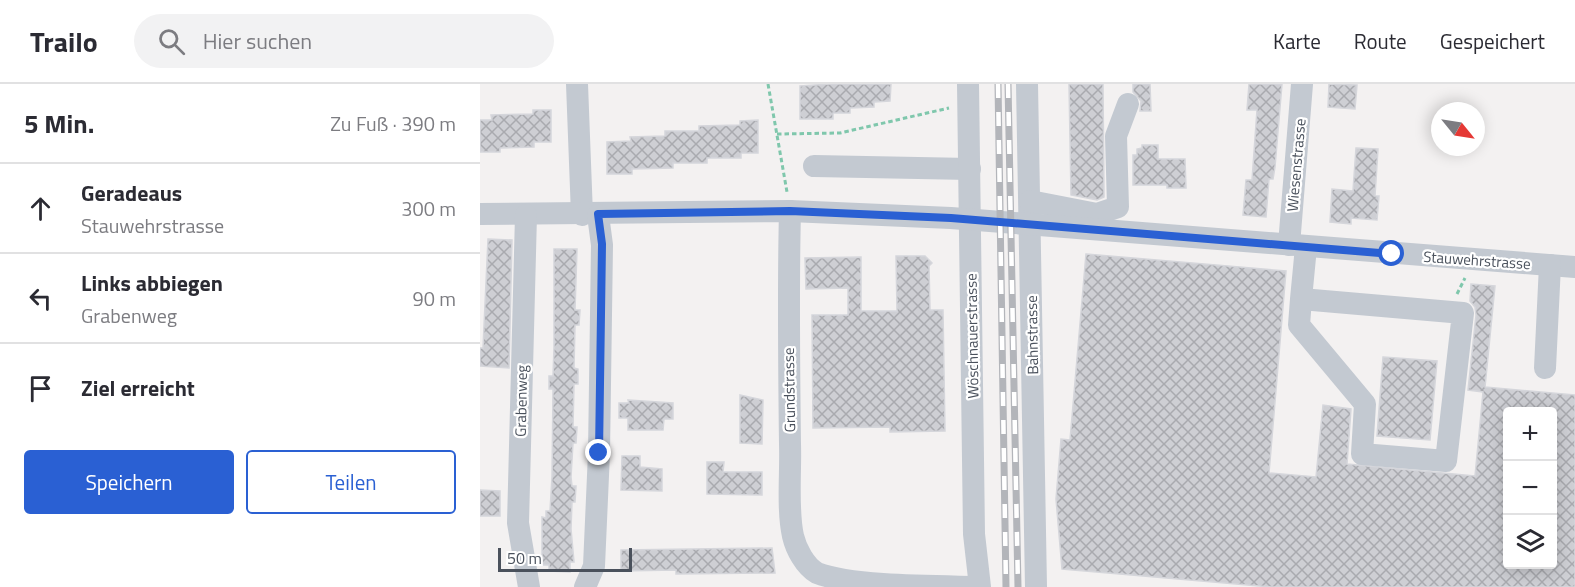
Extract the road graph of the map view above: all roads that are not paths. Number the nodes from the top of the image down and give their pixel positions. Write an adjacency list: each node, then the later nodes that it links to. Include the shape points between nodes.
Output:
1 (577, 84): 11 (street)
2 (1027, 84): 8 (street, Bahnstrasse)
3 (1302, 84): 13 (street, Wiesenstrasse)
4 (968, 94): 7 (street, Wöschnauerstrasse)
5 (1128, 104): 8 (street, via 1116,136 1118,207 1097,214)
6 (814, 166): 7 (street)
7 (970, 168): 21 (street, Wöschnauerstrasse, via 974,534)
8 (1029, 204): 22 (street, Bahnstrasse)
9 (790, 211): 11 (street, Stauwehrstrasse); 13 (street, Stauwehrstrasse, via 951,218); 18 (street, Grundstrasse, via 793,535)
10 (480, 214): 12 (street, Stauwehrstrasse)
11 (590, 214): 12 (street, Stauwehrstrasse); 20 (street, via 602,244 594,566)
12 (525, 215): 19 (street, Grabenweg, via 518,523)
13 (1297, 246): 14 (street, Stauwehrstrasse); 16 (street, Wiesenstrasse)
14 (1551, 265): 15 (street, Stauwehrstrasse); 17 (street)
15 (1575, 267)
16 (1301, 299): 16 (street, Wiesenstrasse, via 1462,313 1446,461 1362,454 1365,404 1299,325)
17 (1545, 368)
18 (807, 576): 21 (street, Grundstrasse, via 816,573 844,582 895,586)
19 (529, 587)
20 (585, 587)
21 (980, 587)
22 (1036, 587)

